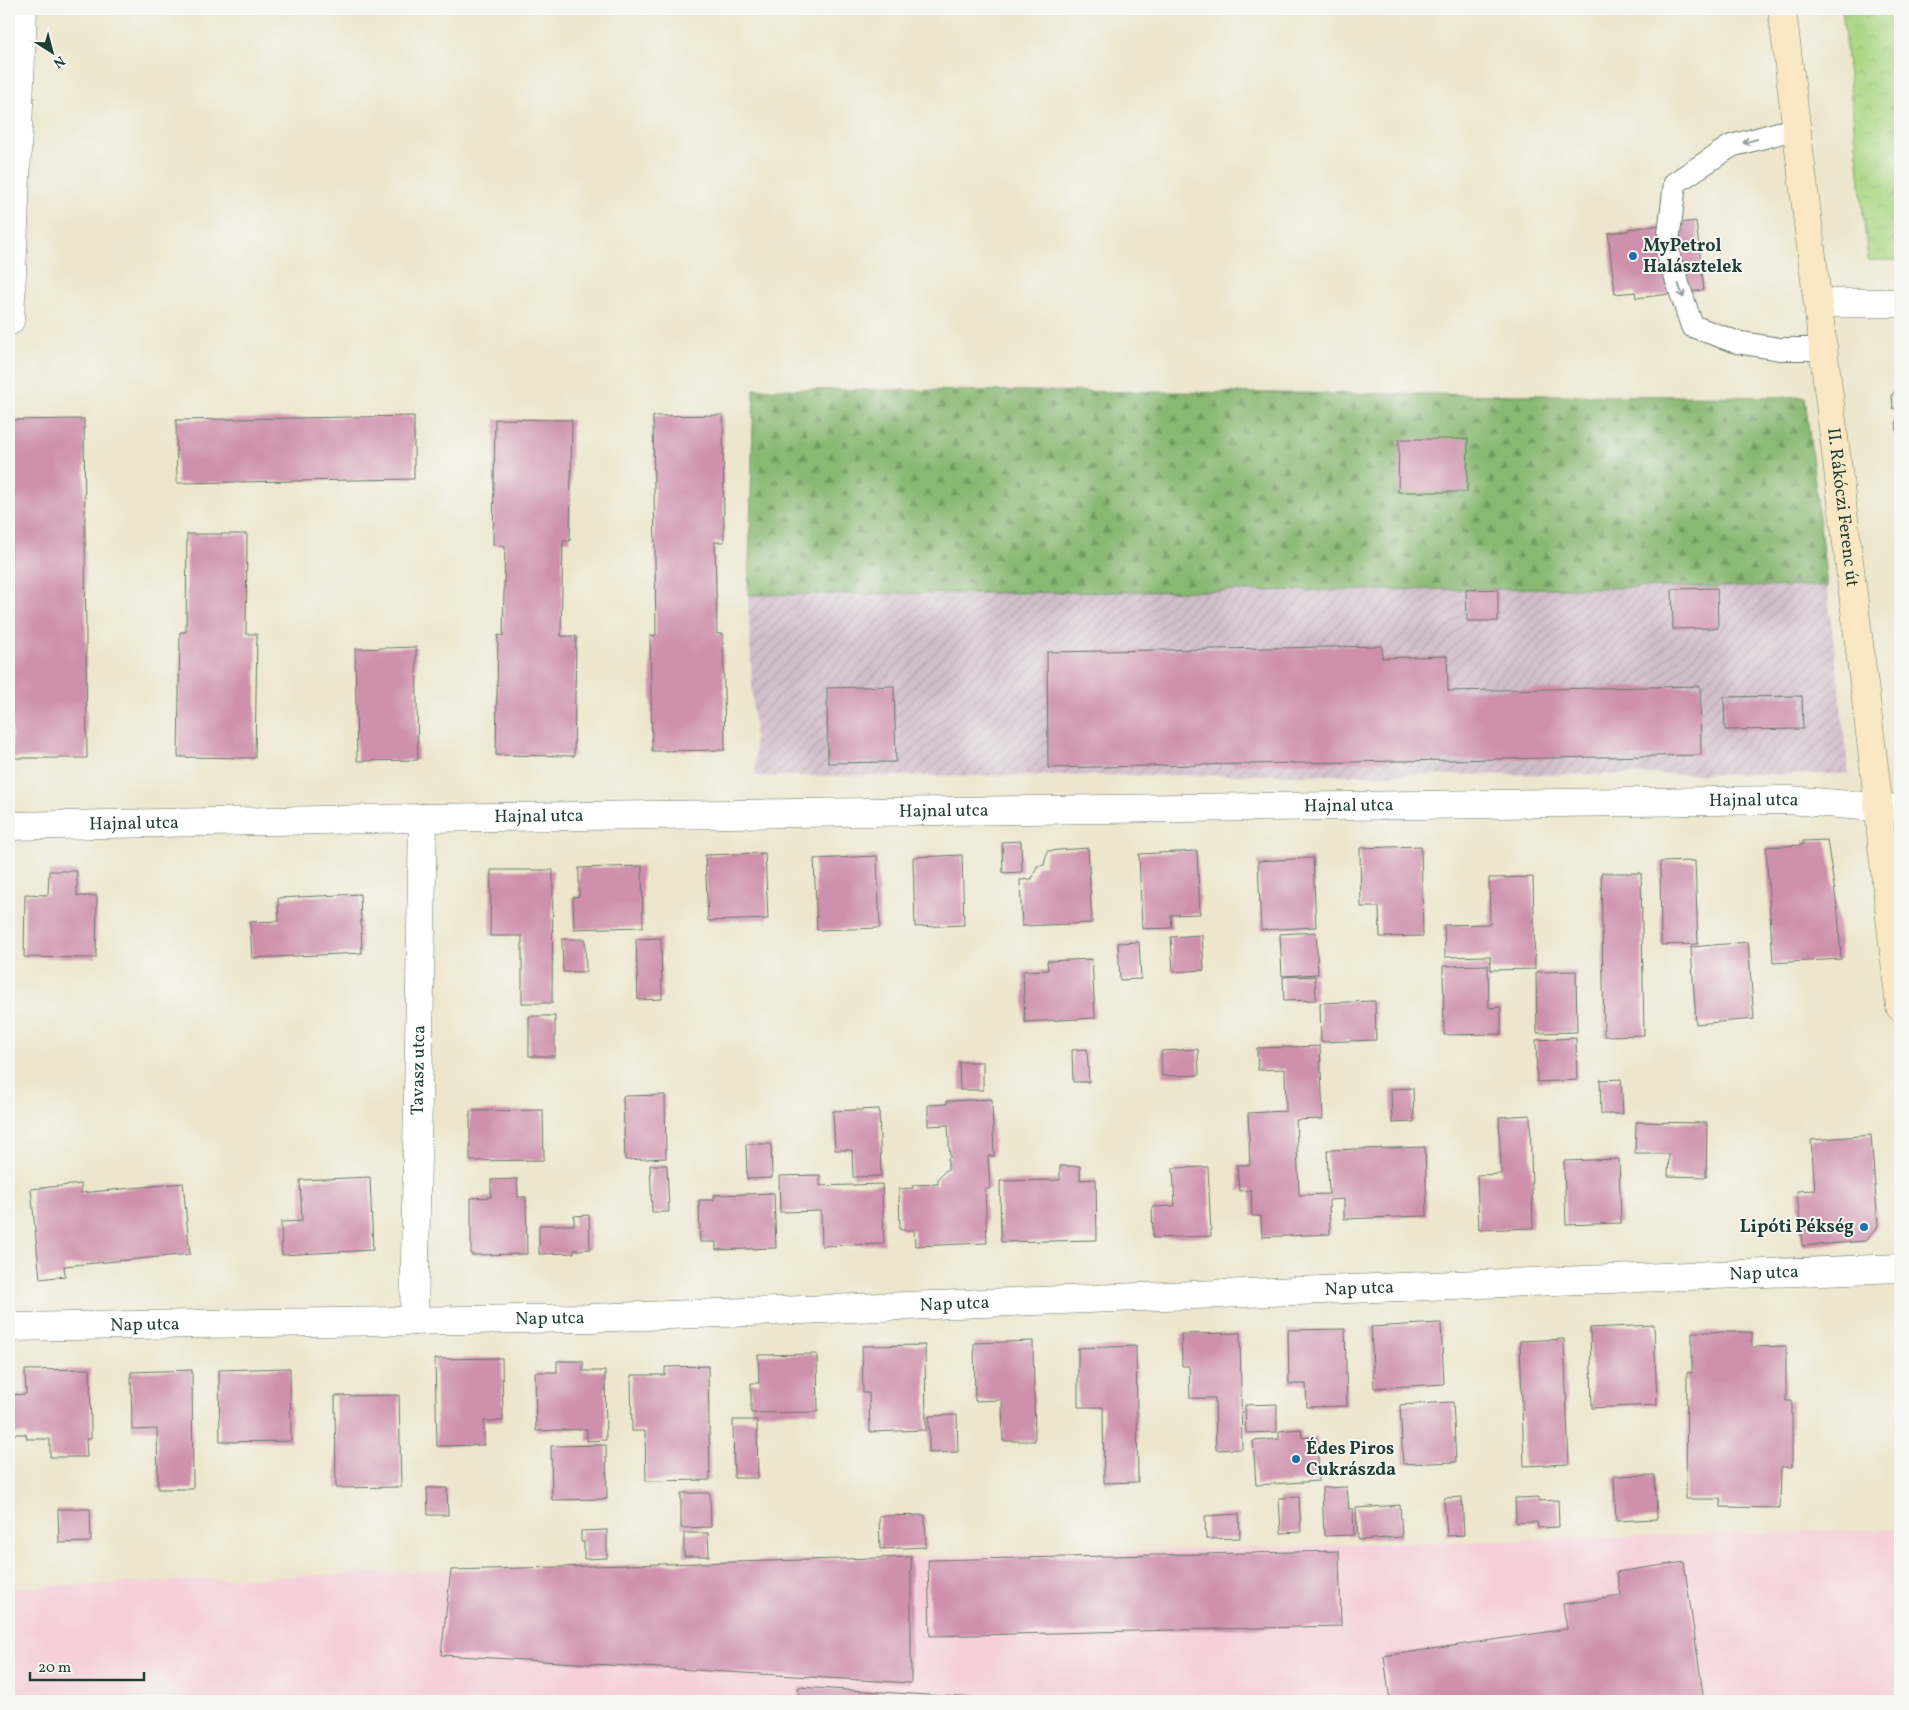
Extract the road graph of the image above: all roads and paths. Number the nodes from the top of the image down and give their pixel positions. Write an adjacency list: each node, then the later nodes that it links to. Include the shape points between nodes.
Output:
1 (23, 9): 6 (street)
2 (1782, 9): 3 (main road, II. Rákóczi Ferenc út)
3 (1797, 128): 4 (main road, II. Rákóczi Ferenc út); 7 (lane, one-way to 7, via 1731,146 1675,183 1667,251 1692,326 1736,342 1780,349)
4 (1818, 303): 5 (street); 7 (main road, II. Rákóczi Ferenc út)
5 (1900, 303)
6 (9, 321)
7 (1824, 349): 8 (main road, II. Rákóczi Ferenc út)
8 (1890, 809): 9 (street, Hajnal utca, via 1789,800); 11 (main road, II. Rákóczi Ferenc út, via 1882,846)
9 (423, 818): 10 (street, Hajnal utca); 13 (street, Tavasz utca)
10 (9, 826)
11 (1900, 1007)
12 (1900, 1268): 13 (street, Nap utca, via 590,1318)
13 (414, 1321): 14 (street, Nap utca)
14 (9, 1327)

